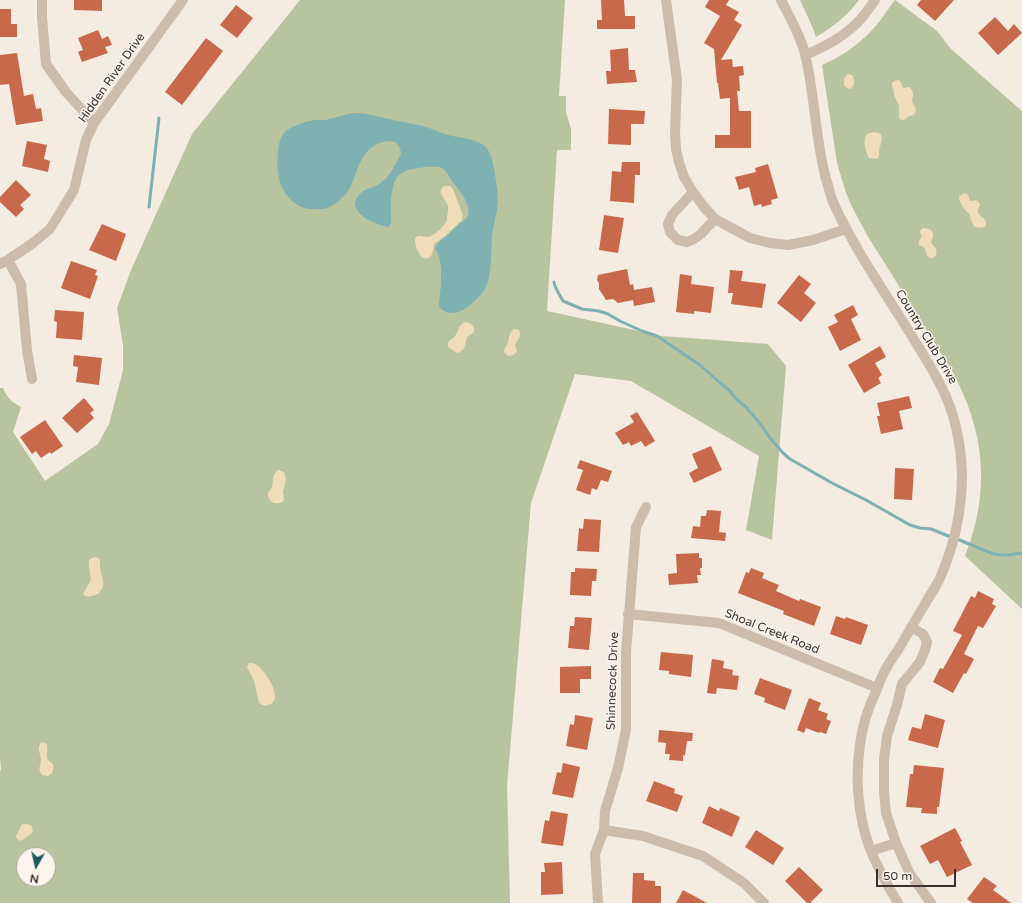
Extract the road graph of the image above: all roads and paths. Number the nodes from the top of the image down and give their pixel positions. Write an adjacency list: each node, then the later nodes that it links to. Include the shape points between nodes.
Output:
1 (42, 0): 7 (street, via 46,64 66,92)
2 (183, 0): 7 (street, Hidden River Drive)
3 (666, 0): 8 (street, via 677,80 676,149 684,177)
4 (781, 0): 6 (street, Country Club Drive, via 799,34)
5 (876, 0): 6 (street, via 859,21 843,35 821,49)
6 (805, 55): 10 (street, Country Club Drive, via 822,165 832,200)
7 (94, 123): 11 (street, Hidden River Drive, via 86,140 74,190 50,229)
8 (693, 192): 9 (street); 9 (street, via 672,215 668,224 670,232 678,240 687,242 701,234)
9 (715, 219): 10 (street, via 750,238 788,245)
10 (846, 229): 15 (street, Country Club Drive, via 943,390 959,442 962,471 957,528 939,580)
11 (4, 262): 12 (street, via 21,284)
12 (32, 379)
13 (646, 507): 14 (street, Shinnecock Drive, via 636,527)
14 (628, 614): 16 (street, Shoal Creek Road, via 719,623); 17 (street, Shinnecock Drive, via 626,730 605,811)
15 (911, 627): 16 (street, Country Club Drive); 18 (street, via 923,634 927,642 920,662 902,684 887,736 884,760 886,813)
16 (877, 688): 19 (street, Country Club Drive, via 865,722 858,764 862,820)
17 (604, 830): 20 (street, Shinnecock Drive, via 595,854); 21 (street, via 643,836 703,856 744,883)
18 (896, 843): 19 (street); 23 (street, via 910,874)
19 (871, 851): 22 (street, Country Club Drive, via 877,867)
20 (598, 903)
21 (764, 903)
22 (898, 903)
23 (931, 903)

